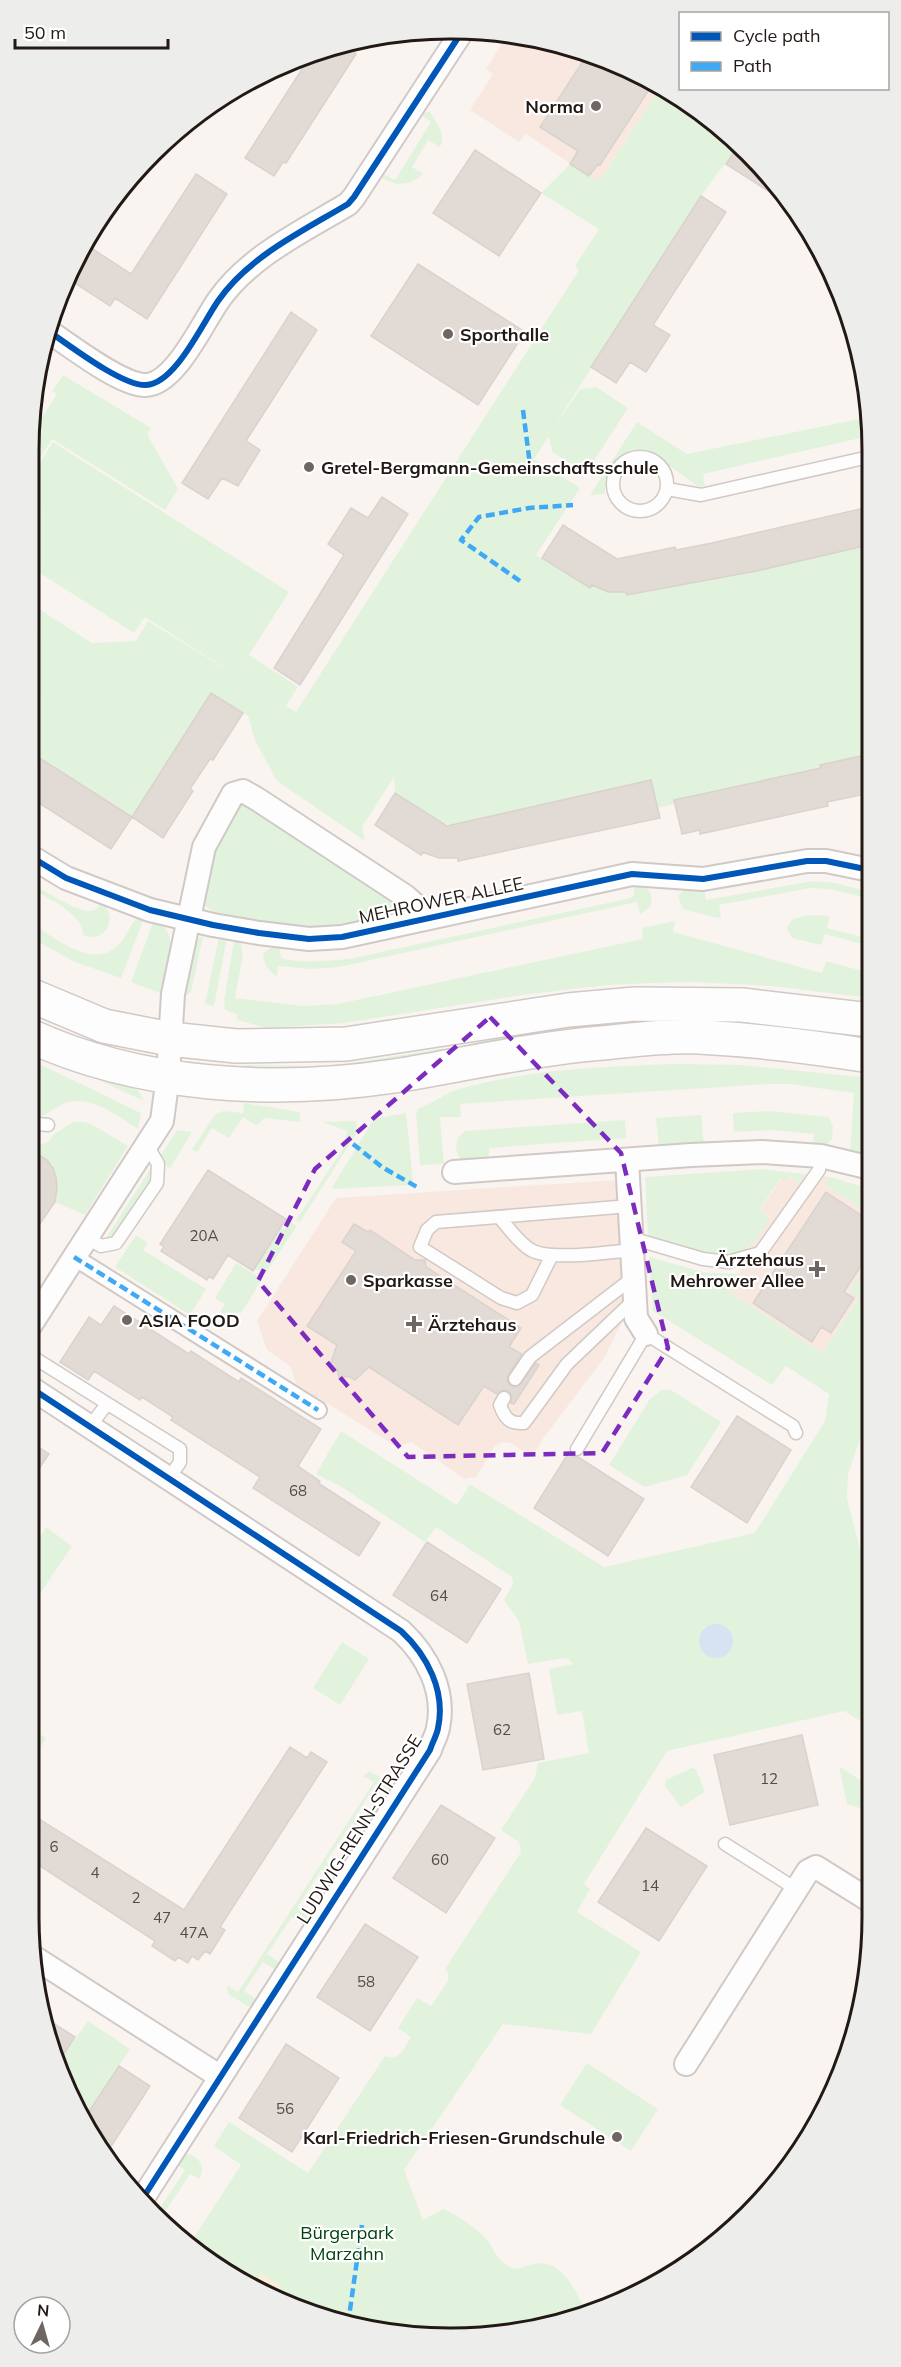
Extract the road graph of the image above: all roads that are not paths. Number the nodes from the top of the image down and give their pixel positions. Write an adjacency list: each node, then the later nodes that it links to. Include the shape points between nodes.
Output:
1 (457, 39): 2 (street, via 348,204 240,274 160,382 134,384)
2 (56, 336)
3 (862, 459): 4 (lane, via 701,495)
4 (667, 489): 4 (lane, via 663,469 645,457 625,461 613,478 617,499 634,511 655,507)
5 (39, 862): 7 (street, MEHROWER ALLEE, via 66,878 150,910)
6 (862, 868): 8 (street, MEHROWER ALLEE, via 807,861 704,879 632,874)
7 (190, 920): 8 (street, MEHROWER ALLEE, via 309,939 342,938); 8 (street, MEHROWER ALLEE, via 204,847 233,794 243,791 405,896 414,904); 12 (street, MEHROWER ALLEE, via 173,994)
8 (418, 920)
9 (39, 999): 12 (main road, via 104,1026)
10 (862, 1019): 12 (main road, via 742,1005 635,1004 568,1010 346,1044 236,1047)
11 (39, 1039): 14 (main road, via 95,1060)
12 (170, 1039): 14 (street, MEHROWER ALLEE)
13 (862, 1055): 14 (main road, via 698,1037 568,1047 393,1076 316,1084 235,1083)
14 (168, 1076): 25 (street, MEHROWER ALLEE, via 162,1120)
15 (39, 1124): 16 (lane)
16 (48, 1125)
17 (821, 1156): 18 (street, via 762,1152); 19 (street); 23 (lane, via 819,1170 759,1253 728,1262)
18 (627, 1160): 20 (street); 21 (street)
19 (862, 1166)
20 (454, 1172)
21 (630, 1206): 22 (lane); 23 (street)
22 (499, 1216): 24 (lane, via 533,1251); 24 (lane, via 436,1222 420,1247 517,1304 532,1295)
23 (632, 1244): 24 (lane); 26 (street)
24 (552, 1256)
25 (74, 1257): 28 (street, MEHROWER ALLEE); 35 (street)
26 (634, 1277): 27 (street); 31 (lane, via 530,1357)
27 (635, 1299): 29 (street, via 636,1318); 33 (lane, via 567,1364 524,1423 513,1424 504,1417 500,1405)
28 (39, 1312)
29 (646, 1334): 37 (lane, via 793,1426); 38 (lane)
30 (39, 1360): 34 (lane)
31 (516, 1379)
32 (39, 1393): 36 (street, LUDWIG-RENN-STRASSE)
33 (504, 1398)
34 (107, 1404): 36 (lane); 39 (lane, via 180,1449 180,1462)
35 (318, 1410)
36 (90, 1426): 39 (street, LUDWIG-RENN-STRASSE)
37 (796, 1433)
38 (577, 1449)
39 (170, 1478): 45 (street, LUDWIG-RENN-STRASSE, via 401,1631 427,1662 438,1701 438,1727 430,1750)
40 (725, 1844): 41 (lane)
41 (796, 1889): 42 (street, via 808,1871 816,1867); 44 (street)
42 (862, 1896)
43 (42, 1963): 45 (street)
44 (686, 2064)
45 (219, 2076): 46 (street, LUDWIG-RENN-STRASSE)
46 (146, 2193)

